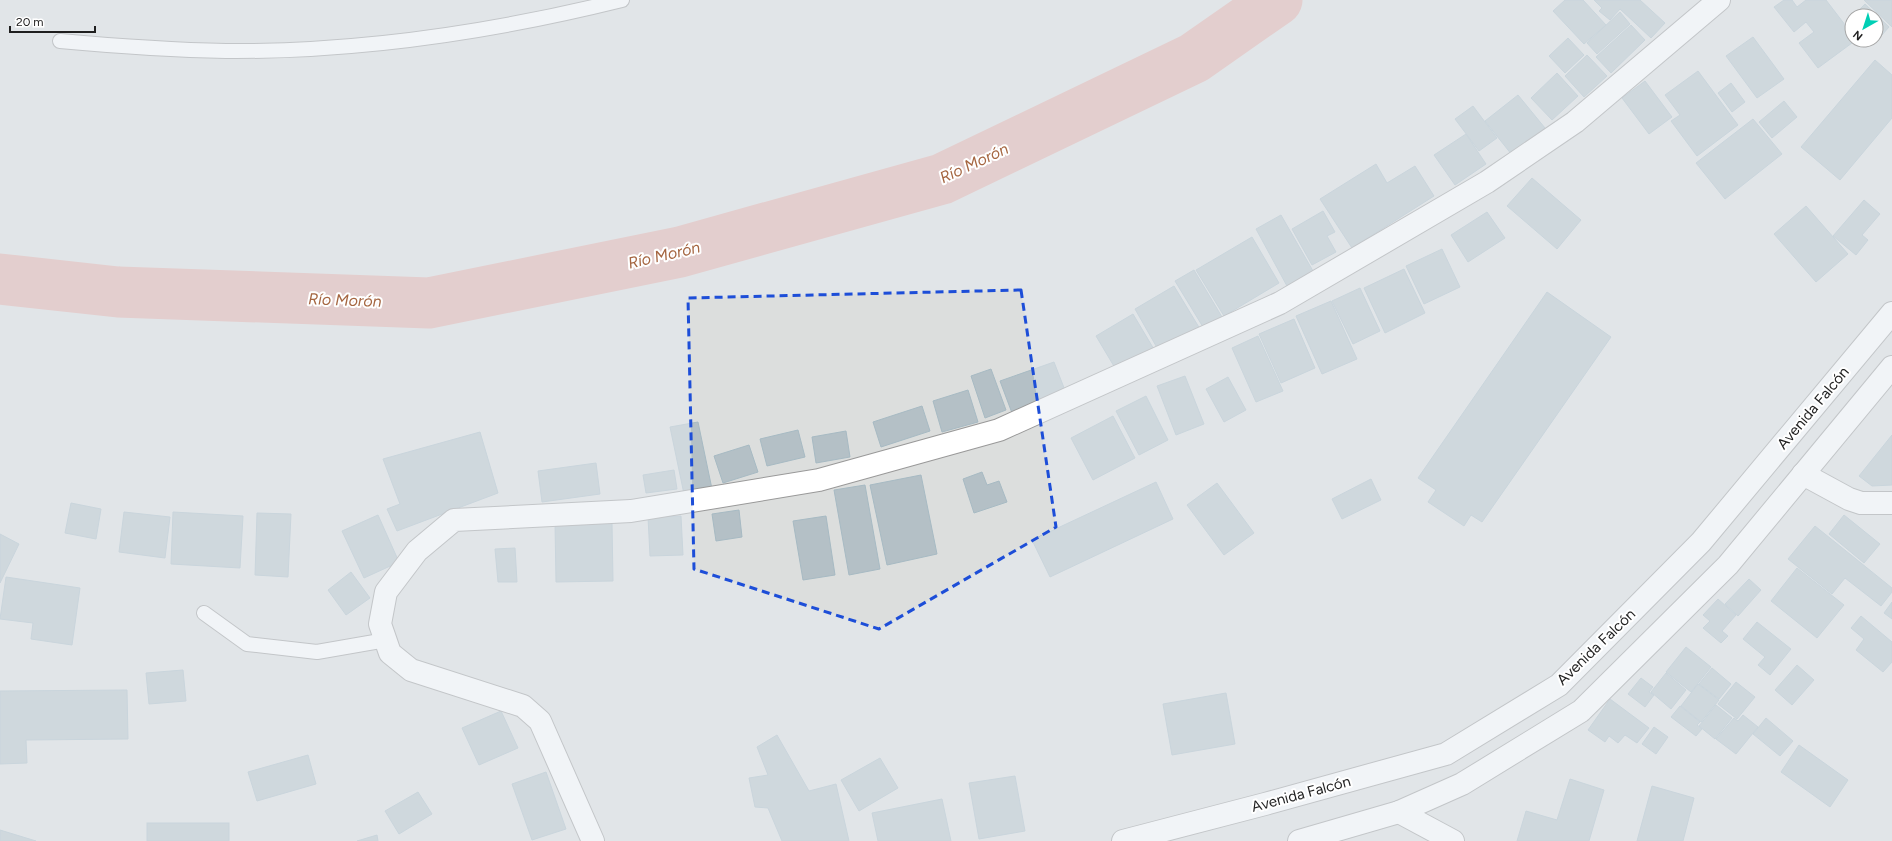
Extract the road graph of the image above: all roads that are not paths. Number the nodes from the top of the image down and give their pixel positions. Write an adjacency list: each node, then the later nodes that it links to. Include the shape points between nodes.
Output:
1 (622, 0): 3 (lane, via 477,31 312,48 205,50)
2 (1719, 0): 9 (street, via 1575,122 1488,182 1280,303 999,430 819,480 632,511 454,520 417,551 386,592 380,624)
3 (60, 41)
4 (1892, 313): 12 (street, Avenida Falcón, via 1702,542 1559,685 1446,754)
5 (1892, 367): 6 (street)
6 (1803, 474): 7 (street, via 1861,503); 10 (street, via 1728,565 1581,711 1462,784)
7 (1892, 503)
8 (204, 613): 9 (lane, via 247,644 317,652)
9 (386, 640): 11 (street, via 390,652 411,670 523,706 540,721)
10 (1399, 812): 13 (street); 14 (street)
11 (592, 841)
12 (1123, 841)
13 (1299, 841)
14 (1453, 841)

